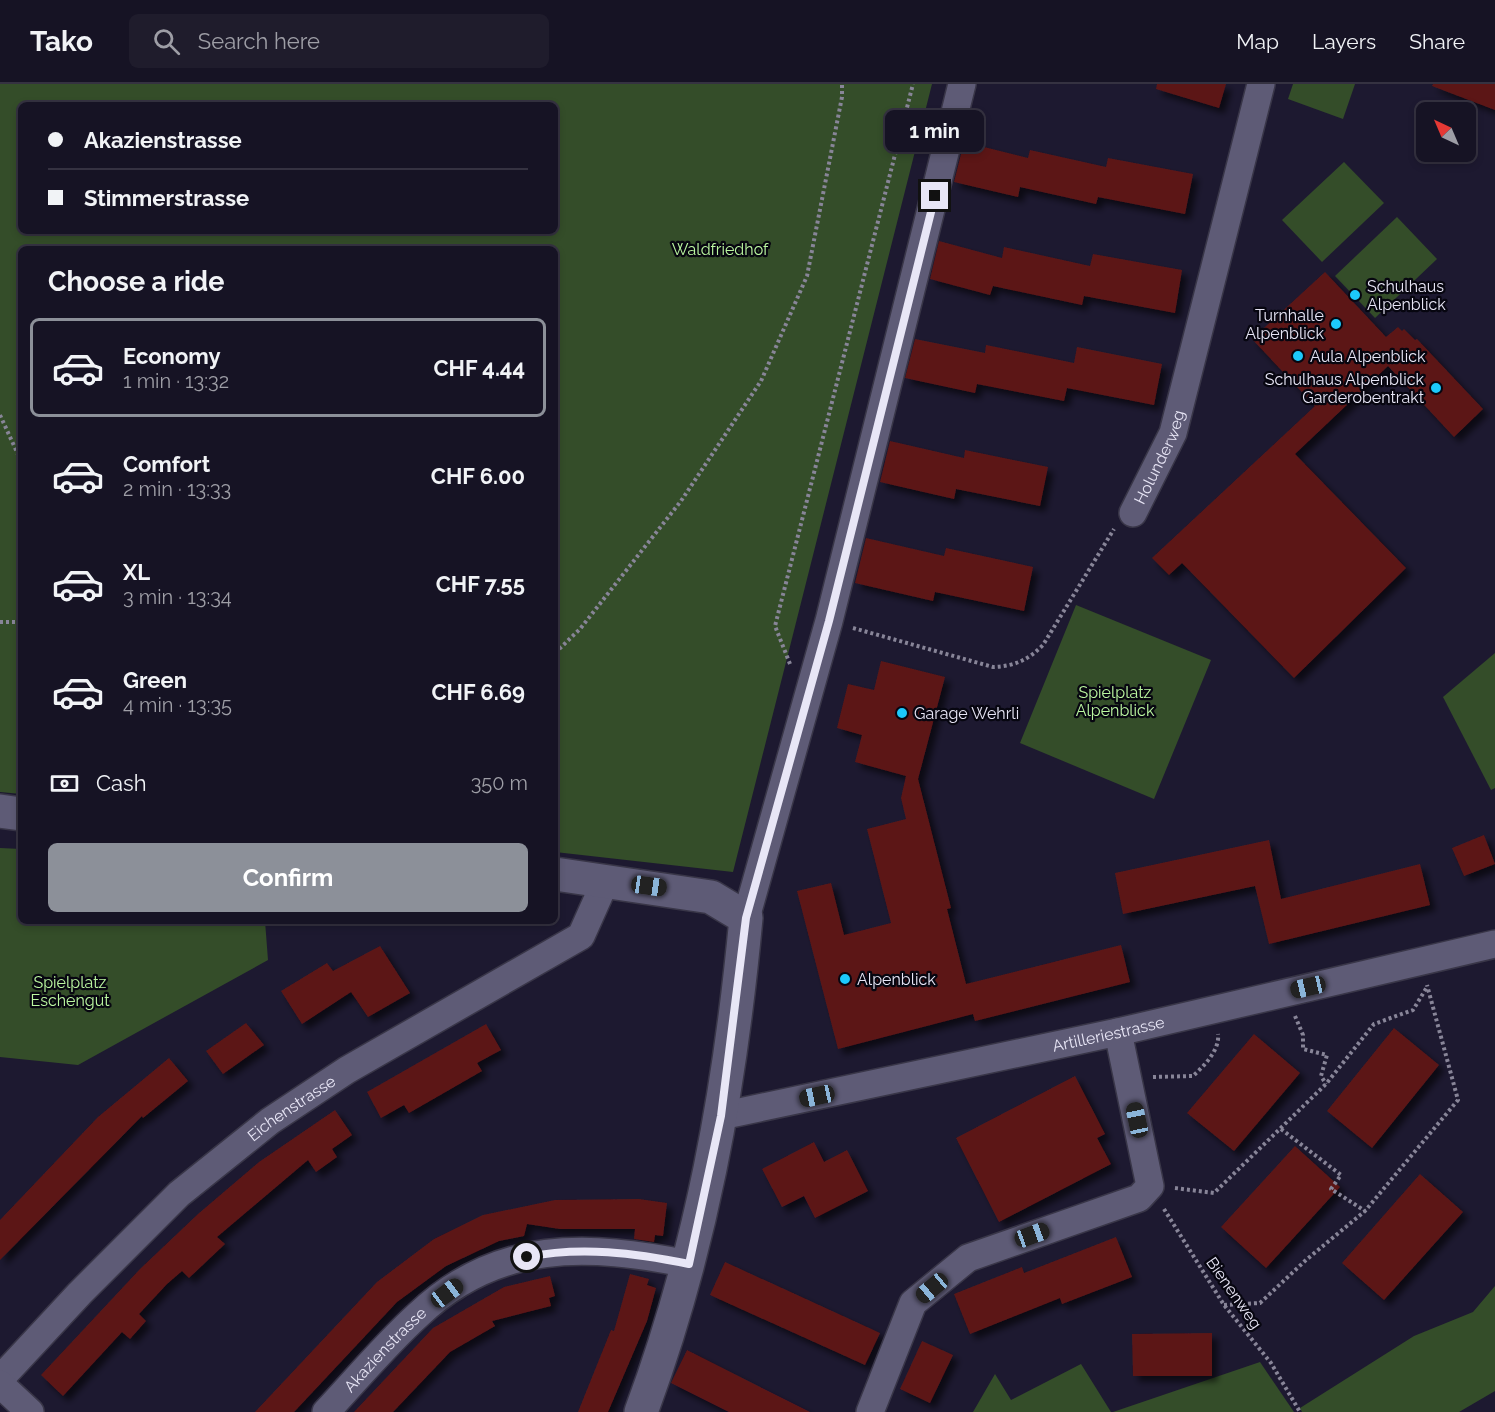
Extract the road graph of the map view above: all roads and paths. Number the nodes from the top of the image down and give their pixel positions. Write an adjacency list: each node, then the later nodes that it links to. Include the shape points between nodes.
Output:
1 (842, 84): 11 (path, via 807,276 761,381 681,501 580,629)
2 (913, 84): 12 (path, via 775,626)
3 (962, 84): 12 (street)
4 (1261, 84): 7 (street, Holunderweg, via 1173,434)
5 (0, 415): 6 (path)
6 (18, 454)
7 (1133, 513): 10 (path, Holunderweg, via 1114,529 1043,645 1030,658 993,667)
8 (0, 622): 9 (path)
9 (18, 622)
10 (854, 628)
11 (558, 650)
12 (805, 704): 17 (street)
13 (0, 811): 14 (street)
14 (18, 814)
15 (558, 874): 16 (street)
16 (606, 880): 17 (street, via 711,897); 31 (street, Eichenstrasse, via 581,936 347,1070 270,1121 179,1194)
17 (746, 918): 25 (street)
18 (1495, 944): 19 (street, Artilleriestrasse)
19 (1424, 973): 20 (street, Artilleriestrasse); 24 (path, via 1413,1010 1374,1024); 28 (path, via 1458,1100)
20 (1286, 993): 21 (street, Artilleriestrasse); 24 (path, via 1303,1035 1303,1049 1327,1054 1321,1076)
21 (1216, 1009): 22 (street, Artilleriestrasse); 23 (path, via 1219,1042 1193,1076)
22 (1119, 1032): 23 (street); 25 (street, Artilleriestrasse)
23 (1128, 1077): 27 (street)
24 (1326, 1084): 26 (path)
25 (721, 1116): 29 (street)
26 (1281, 1129): 27 (path, via 1214,1193); 28 (path, via 1341,1175 1330,1189)
27 (1150, 1186): 30 (path, Bienenweg); 36 (street, via 1139,1198 968,1258 913,1303)
28 (1365, 1211): 30 (path, via 1260,1303)
29 (689, 1264): 34 (street, Akazienstrasse, via 636,1253 561,1250 509,1260 461,1283 418,1314); 35 (street, via 667,1342)
30 (1224, 1305): 37 (path, Bienenweg, via 1271,1363)
31 (0, 1379)
32 (0, 1384): 33 (street)
33 (30, 1412)
34 (326, 1412)
35 (641, 1412)
36 (870, 1412)
37 (1300, 1412)

